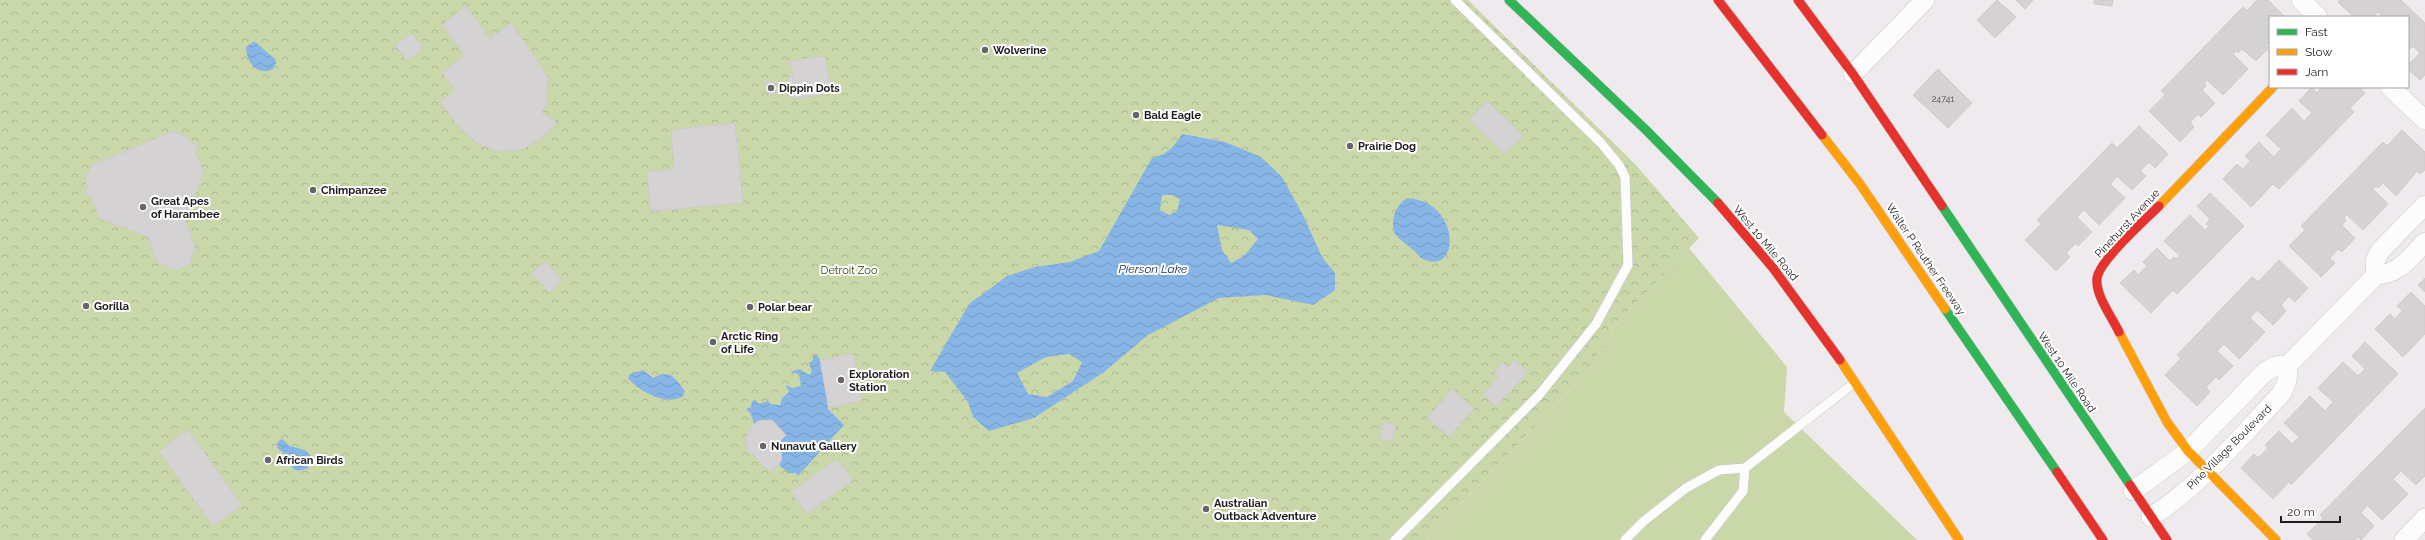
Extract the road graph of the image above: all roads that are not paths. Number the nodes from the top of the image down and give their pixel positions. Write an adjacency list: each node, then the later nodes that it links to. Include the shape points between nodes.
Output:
1 (1455, 0): 22 (lane, via 1601,143 1619,165 1625,177 1628,265 1596,324 1539,395)
2 (1509, 0): 16 (main road, West 10 Mile Road, via 1695,178 1772,266)
3 (1718, 0): 26 (main road, Walter P Reuther Freeway, via 1860,184)
4 (1798, 0): 8 (main road, West 10 Mile Road)
5 (1925, 0): 8 (street)
6 (2301, 0): 7 (street)
7 (2317, 16)
8 (1854, 74): 19 (main road, West 10 Mile Road)
9 (2272, 88): 17 (main road, Pinehurst Avenue, via 2102,265 2097,279 2100,295 2160,408)
10 (2391, 88): 11 (street)
11 (2425, 120)
12 (2425, 205): 14 (street, via 2380,251 2375,261)
13 (2425, 242): 14 (street, via 2398,269 2389,274)
14 (2376, 275): 15 (street, Pine Village Boulevard)
15 (2288, 364): 17 (street, Pine Village Boulevard, via 2275,366 2265,372); 17 (street, Pine Village Boulevard, via 2287,381 2282,393)
16 (1854, 383): 18 (lane); 25 (main road, West 10 Mile Road)
17 (2198, 461): 19 (street, Pine Village Boulevard); 20 (street, Pine Village Boulevard, via 2168,506); 28 (main road, Pinehurst Avenue)
18 (1745, 468): 23 (lane, via 1719,470 1686,488 1644,521); 24 (lane, via 1743,490)
19 (2133, 491): 20 (main road, West 10 Mile Road)
20 (2151, 517): 27 (main road, West 10 Mile Road)
21 (2425, 518): 29 (street)
22 (1395, 540)
23 (1625, 540)
24 (1704, 540)
25 (1959, 540)
26 (2103, 540)
27 (2167, 540)
28 (2276, 540)
29 (2404, 540)

